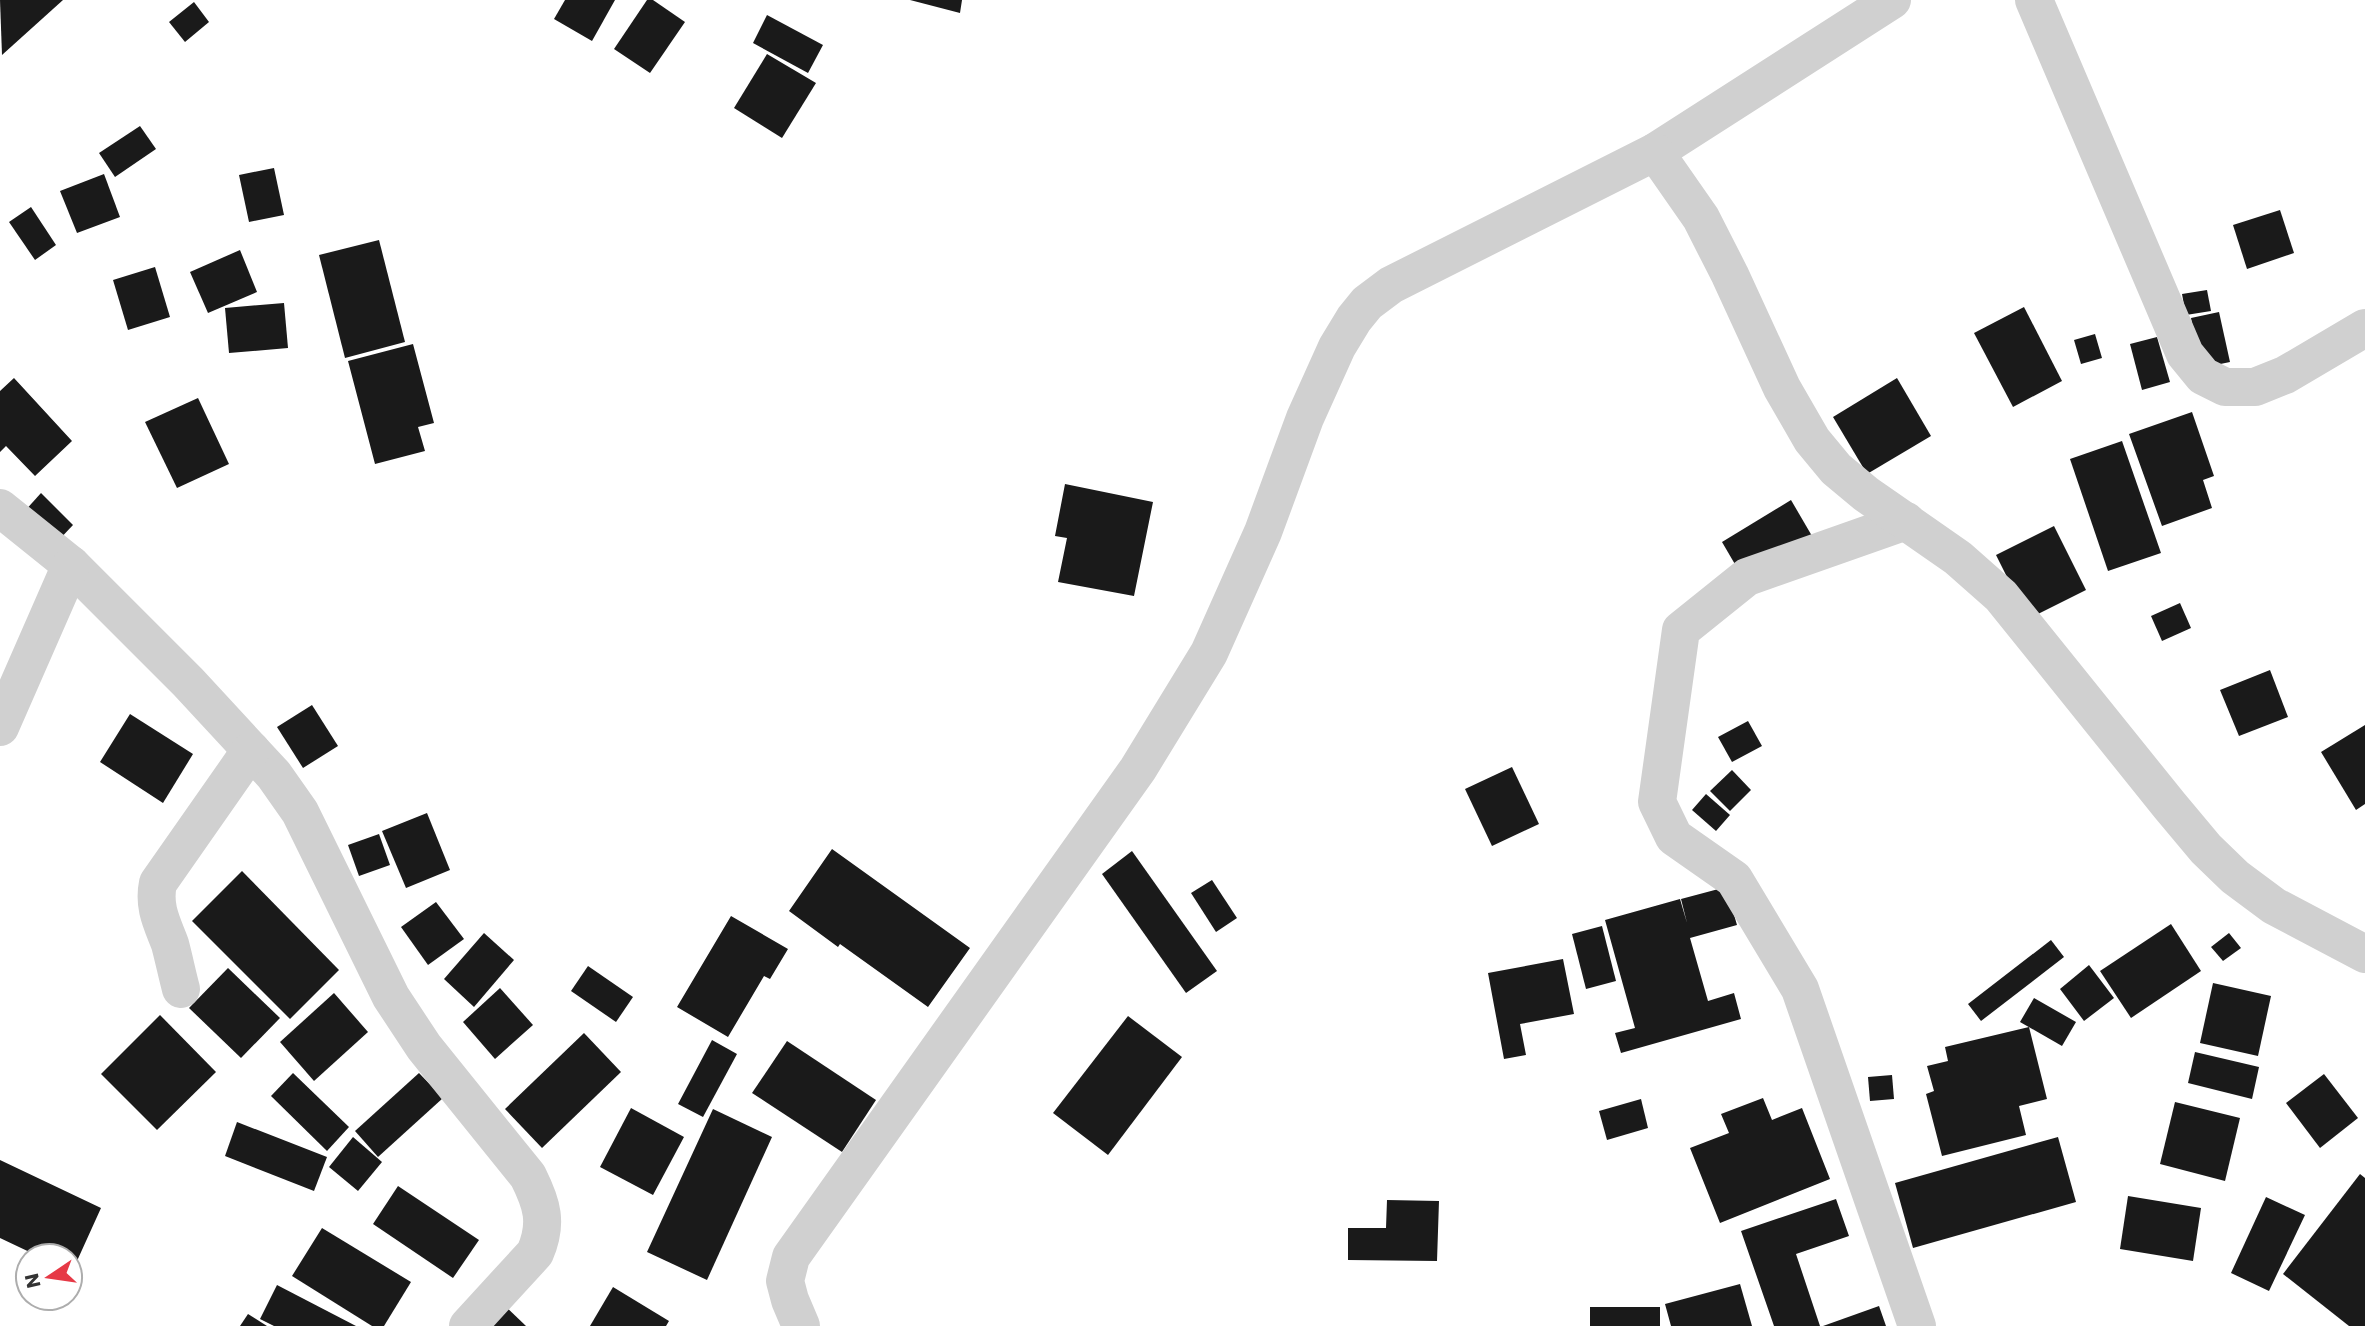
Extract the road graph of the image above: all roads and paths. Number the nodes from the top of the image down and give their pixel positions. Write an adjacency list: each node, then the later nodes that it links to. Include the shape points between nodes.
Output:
1 (1892, 0): 3 (street)
2 (2035, 0): 4 (street, via 2185,354 2203,376 2225,387 2255,387 2285,376)
3 (1655, 152): 6 (street, via 1701,218 1782,388 1812,440 1836,469); 13 (street, via 1391,285 1354,319 1305,418 1263,532 1209,653 1138,769 791,1257 785,1280)
4 (2365, 328)
5 (0, 508): 7 (street)
6 (1906, 521): 10 (street, via 2001,596 2206,849 2235,877 2274,906); 14 (street, via 1747,578 1681,630 1657,802 1674,837 1734,880 1800,989)
7 (71, 565): 8 (street); 9 (street)
8 (0, 727)
9 (251, 750): 11 (street, via 158,883 157,910); 12 (street, via 300,812 391,997 424,1047 528,1176 538,1197 542,1238 535,1253)
10 (2365, 954)
11 (181, 989)
12 (468, 1326)
13 (801, 1326)
14 (1917, 1326)

